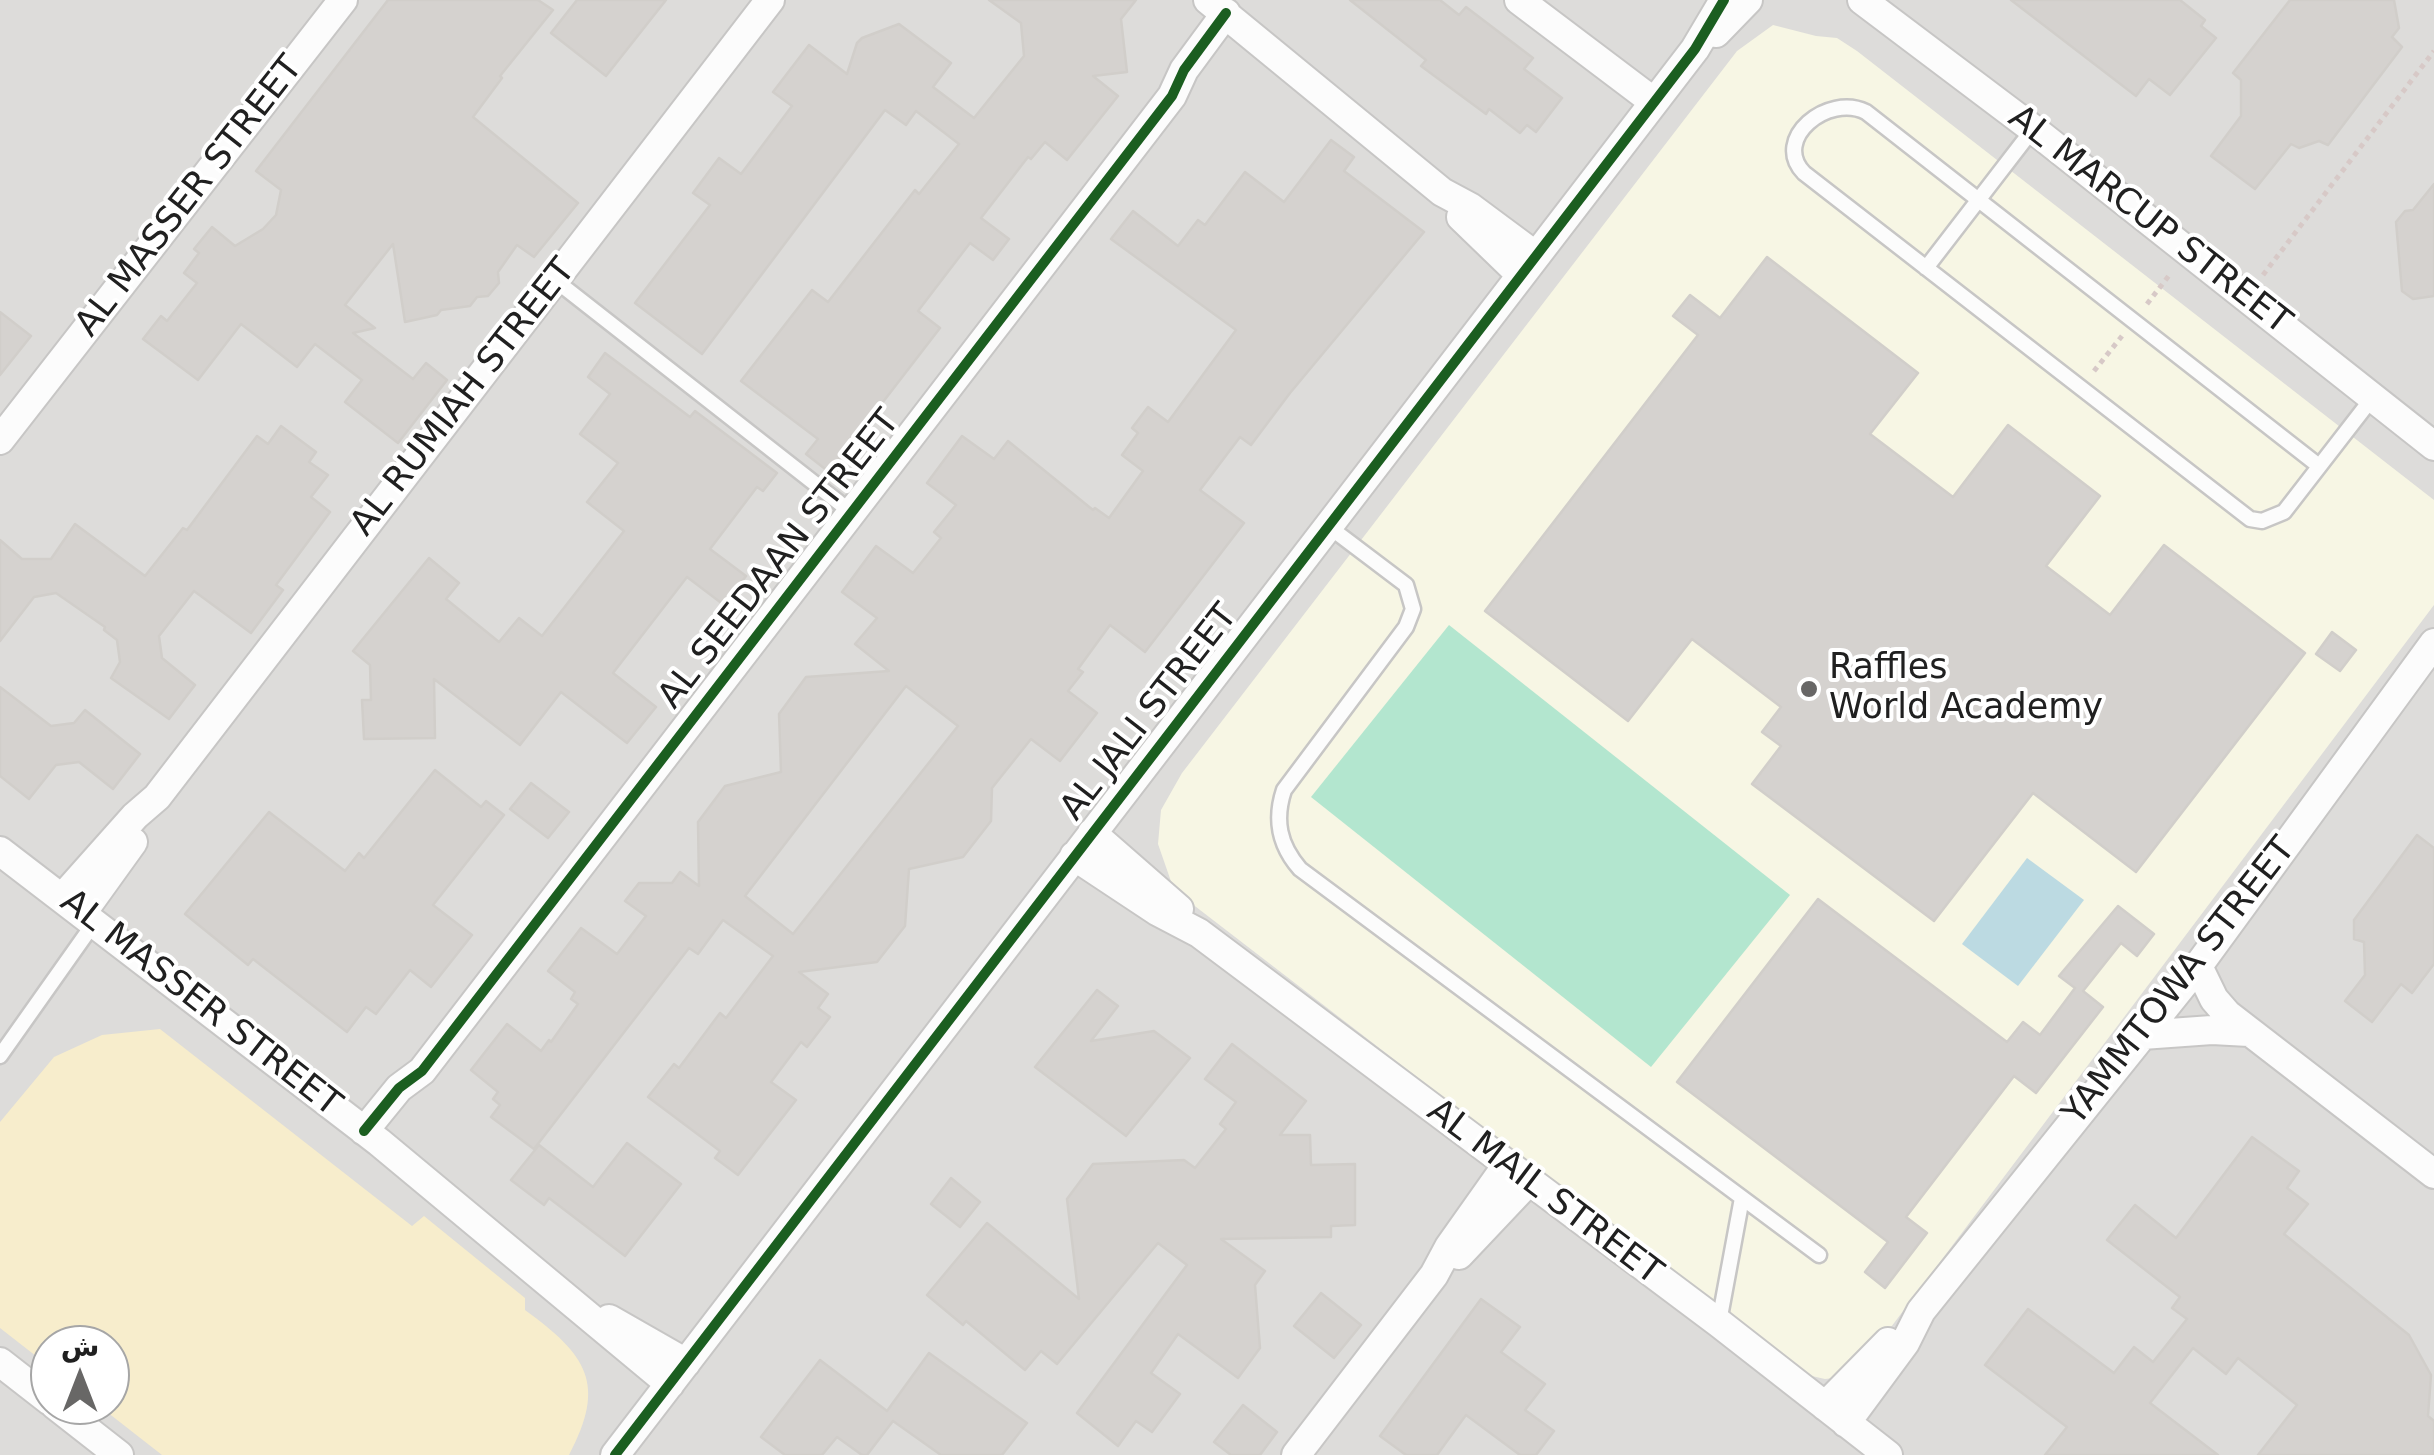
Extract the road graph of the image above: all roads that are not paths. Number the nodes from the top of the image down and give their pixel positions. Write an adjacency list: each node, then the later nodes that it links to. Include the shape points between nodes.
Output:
1 (343, 0): 16 (street, AL MASSER STREET)
2 (770, 0): 14 (street, AL RUMIAH STREET)
3 (1519, 0): 9 (street)
4 (1724, 0): 8 (street, AL JALI STREET)
5 (1748, 0): 8 (street, AL JALI STREET)
6 (1862, 0): 10 (street, AL MARCUP STREET)
7 (1226, 13): 12 (street, via 1442,192 1470,207); 19 (street, AL SEEDAAN STREET, via 1196,79 1172,96)
8 (1695, 49): 9 (street, AL JALI STREET)
9 (1654, 102): 12 (street, AL JALI STREET)
10 (2033, 128): 11 (lane); 15 (street, AL MARCUP STREET)
11 (1977, 201): 13 (lane); 13 (lane, via 1857,108 1830,108 1798,135 1798,167); 18 (lane)
12 (1528, 266): 20 (street, AL JALI STREET)
13 (1926, 268): 18 (lane, via 2250,519 2262,522 2284,512)
14 (555, 280): 19 (lane); 25 (street, AL RUMIAH STREET, via 157,796 144,825)
15 (2373, 397): 17 (street, AL MARCUP STREET); 18 (lane)
16 (0, 440)
17 (2434, 446)
18 (2319, 466)
19 (851, 512): 31 (street, AL SEEDAAN STREET, via 422,1071 399,1088)
20 (1328, 526): 22 (street, AL JALI STREET); 34 (lane, via 1406,585 1413,610 1284,790 1278,818 1290,858)
21 (2434, 644): 27 (street, YAMMTOWA STREET)
22 (1092, 833): 24 (street, AL JALI STREET); 26 (street, AL MAIL STREET)
23 (0, 851): 25 (street, AL MASSER STREET)
24 (1074, 856): 26 (street, AL MAIL STREET); 38 (street, AL JALI STREET)
25 (80, 911): 30 (lane); 31 (street, AL MASSER STREET)
26 (1199, 933): 32 (street, AL MAIL STREET)
27 (2198, 966): 28 (street, via 2220,1007); 29 (street, YAMMTOWA STREET)
28 (2249, 1032): 29 (street); 33 (street)
29 (2142, 1035): 40 (street, YAMMTOWA STREET)
30 (0, 1056)
31 (372, 1136): 38 (street, AL MASSER STREET, via 584,1310 628,1328)
32 (1517, 1173): 36 (street, AL MAIL STREET); 44 (street, via 1458,1234)
33 (2434, 1174)
34 (1742, 1198): 35 (lane); 36 (lane)
35 (1819, 1255)
36 (1718, 1323): 40 (street, AL MAIL STREET)
37 (0, 1362): 39 (street)
38 (678, 1373): 43 (street, AL JALI STREET)
39 (30, 1386)
40 (1835, 1414): 45 (street, AL MAIL STREET)
41 (80, 1425): 42 (street)
42 (119, 1455)
43 (615, 1455)
44 (1296, 1455)
45 (1888, 1455)

